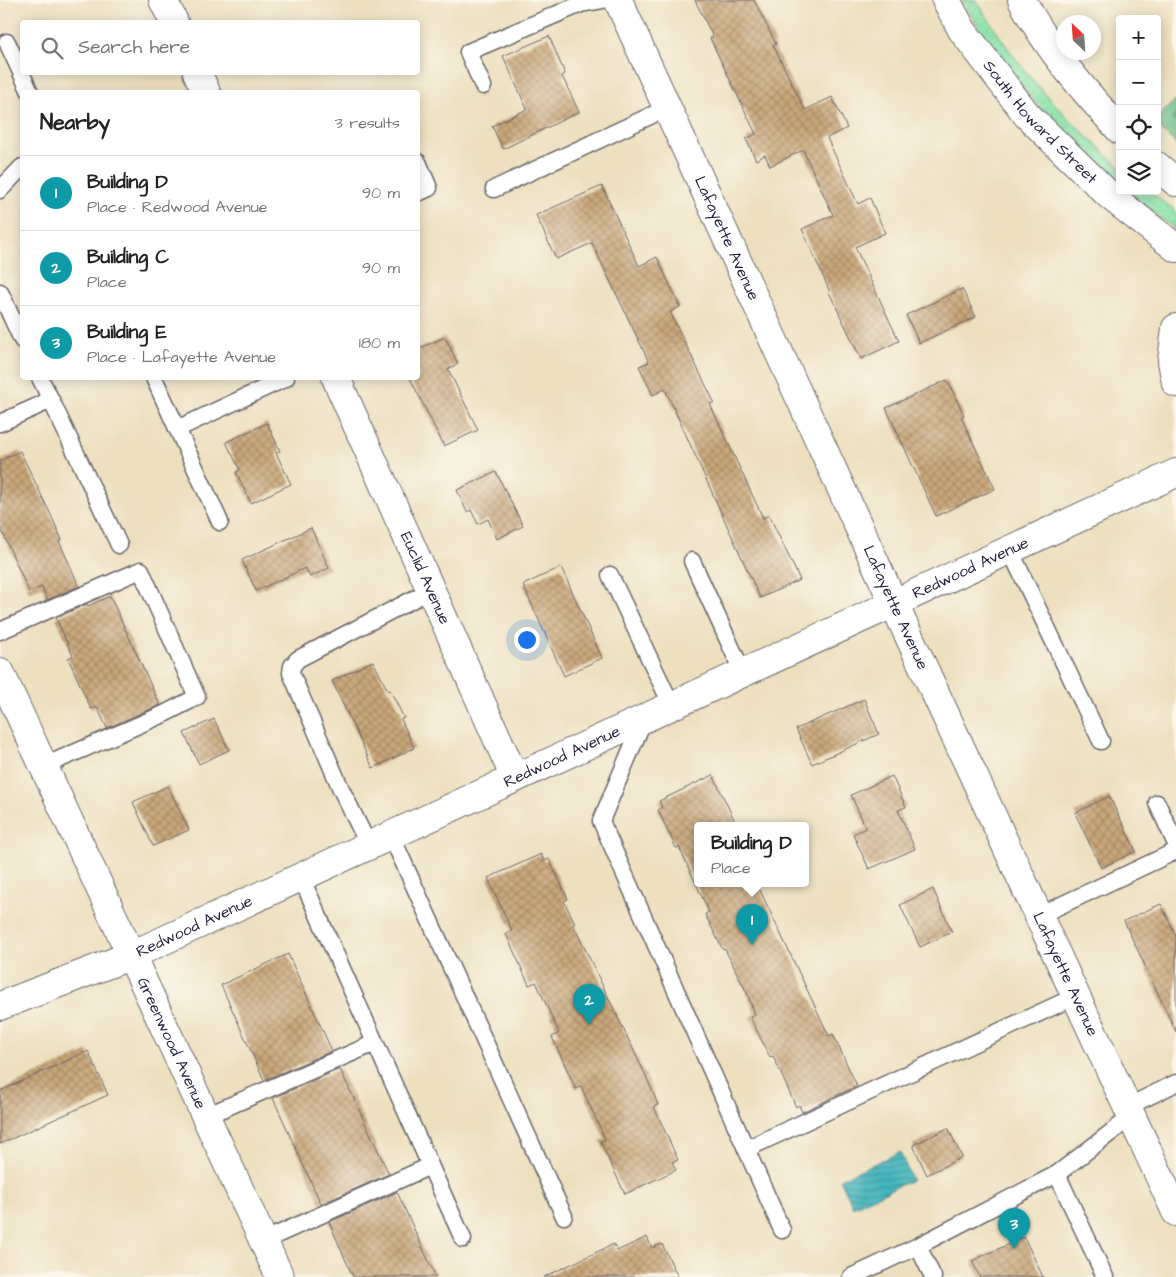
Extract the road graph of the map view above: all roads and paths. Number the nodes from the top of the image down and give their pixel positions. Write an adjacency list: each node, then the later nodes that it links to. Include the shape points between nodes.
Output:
1 (163, 0): 6 (street)
2 (603, 0): 11 (lane, via 581,4 468,52)
3 (618, 0): 14 (street, Lafayette Avenue)
4 (946, 0): 23 (street, South Howard Street, via 962,30 1027,115 1109,195)
5 (1022, 0): 15 (street, via 1080,87)
6 (173, 20)
7 (7, 42): 8 (lane)
8 (20, 70)
9 (22, 75): 12 (lane)
10 (198, 75): 13 (street)
11 (484, 86)
12 (29, 90)
13 (205, 90)
14 (667, 108): 20 (lane); 42 (street, Lafayette Avenue)
15 (1116, 126)
16 (420, 167): 22 (lane, via 429,188)
17 (20, 169): 21 (lane)
18 (1161, 169): 19 (street)
19 (1176, 182)
20 (494, 189)
21 (0, 190)
22 (420, 192)
23 (1176, 248)
24 (0, 292): 26 (lane)
25 (1176, 328): 31 (street, via 1172,361)
26 (20, 336)
27 (41, 380): 32 (lane)
28 (155, 380): 34 (lane)
29 (282, 380): 34 (lane)
30 (337, 380): 41 (street, Euclid Avenue)
31 (1176, 383)
32 (51, 400): 33 (lane); 37 (lane)
33 (0, 423)
34 (177, 429): 36 (lane)
35 (1176, 473): 38 (street, Redwood Avenue)
36 (220, 522)
37 (119, 545)
38 (1010, 550): 42 (street, Redwood Avenue); 48 (lane)
39 (692, 561): 45 (lane)
40 (610, 575): 46 (lane)
41 (431, 590): 50 (street, Euclid Avenue); 52 (lane, via 298,659 292,666 291,673 342,789)
42 (894, 604): 45 (street, Redwood Avenue); 56 (street, Lafayette Avenue)
43 (0, 631): 49 (lane, via 141,570 197,697)
44 (0, 672): 49 (street, Greenwood Avenue)
45 (743, 673): 46 (street, Redwood Avenue)
46 (672, 706): 47 (street, Redwood Avenue)
47 (644, 719): 50 (street, Redwood Avenue); 64 (lane, via 601,821)
48 (1101, 741)
49 (44, 766): 57 (street, Greenwood Avenue)
50 (515, 778): 52 (street, Redwood Avenue)
51 (1156, 803): 53 (lane)
52 (380, 840): 55 (street, Redwood Avenue); 68 (lane)
53 (1176, 844)
54 (1176, 851): 56 (lane)
55 (301, 877): 57 (street, Redwood Avenue); 60 (lane)
56 (1038, 916): 58 (street, Lafayette Avenue)
57 (132, 955): 59 (street, Redwood Avenue); 63 (street, Greenwood Avenue)
58 (1076, 996): 62 (street, Lafayette Avenue); 64 (lane)
59 (0, 1006)
60 (375, 1043): 63 (lane); 65 (lane)
61 (1176, 1083): 62 (lane)
62 (1129, 1112): 66 (lane); 67 (street, Lafayette Avenue)
63 (206, 1116): 71 (street, Greenwood Avenue)
64 (746, 1150): 69 (lane)
65 (430, 1166): 70 (lane); 71 (lane)
66 (1057, 1174): 72 (lane); 76 (lane)
67 (1176, 1212)
68 (564, 1216)
69 (782, 1230)
70 (463, 1239)
71 (263, 1241): 73 (street, Greenwood Avenue)
72 (918, 1246): 74 (lane); 75 (lane)
73 (280, 1277)
74 (851, 1277)
75 (933, 1277)
76 (1105, 1277)

